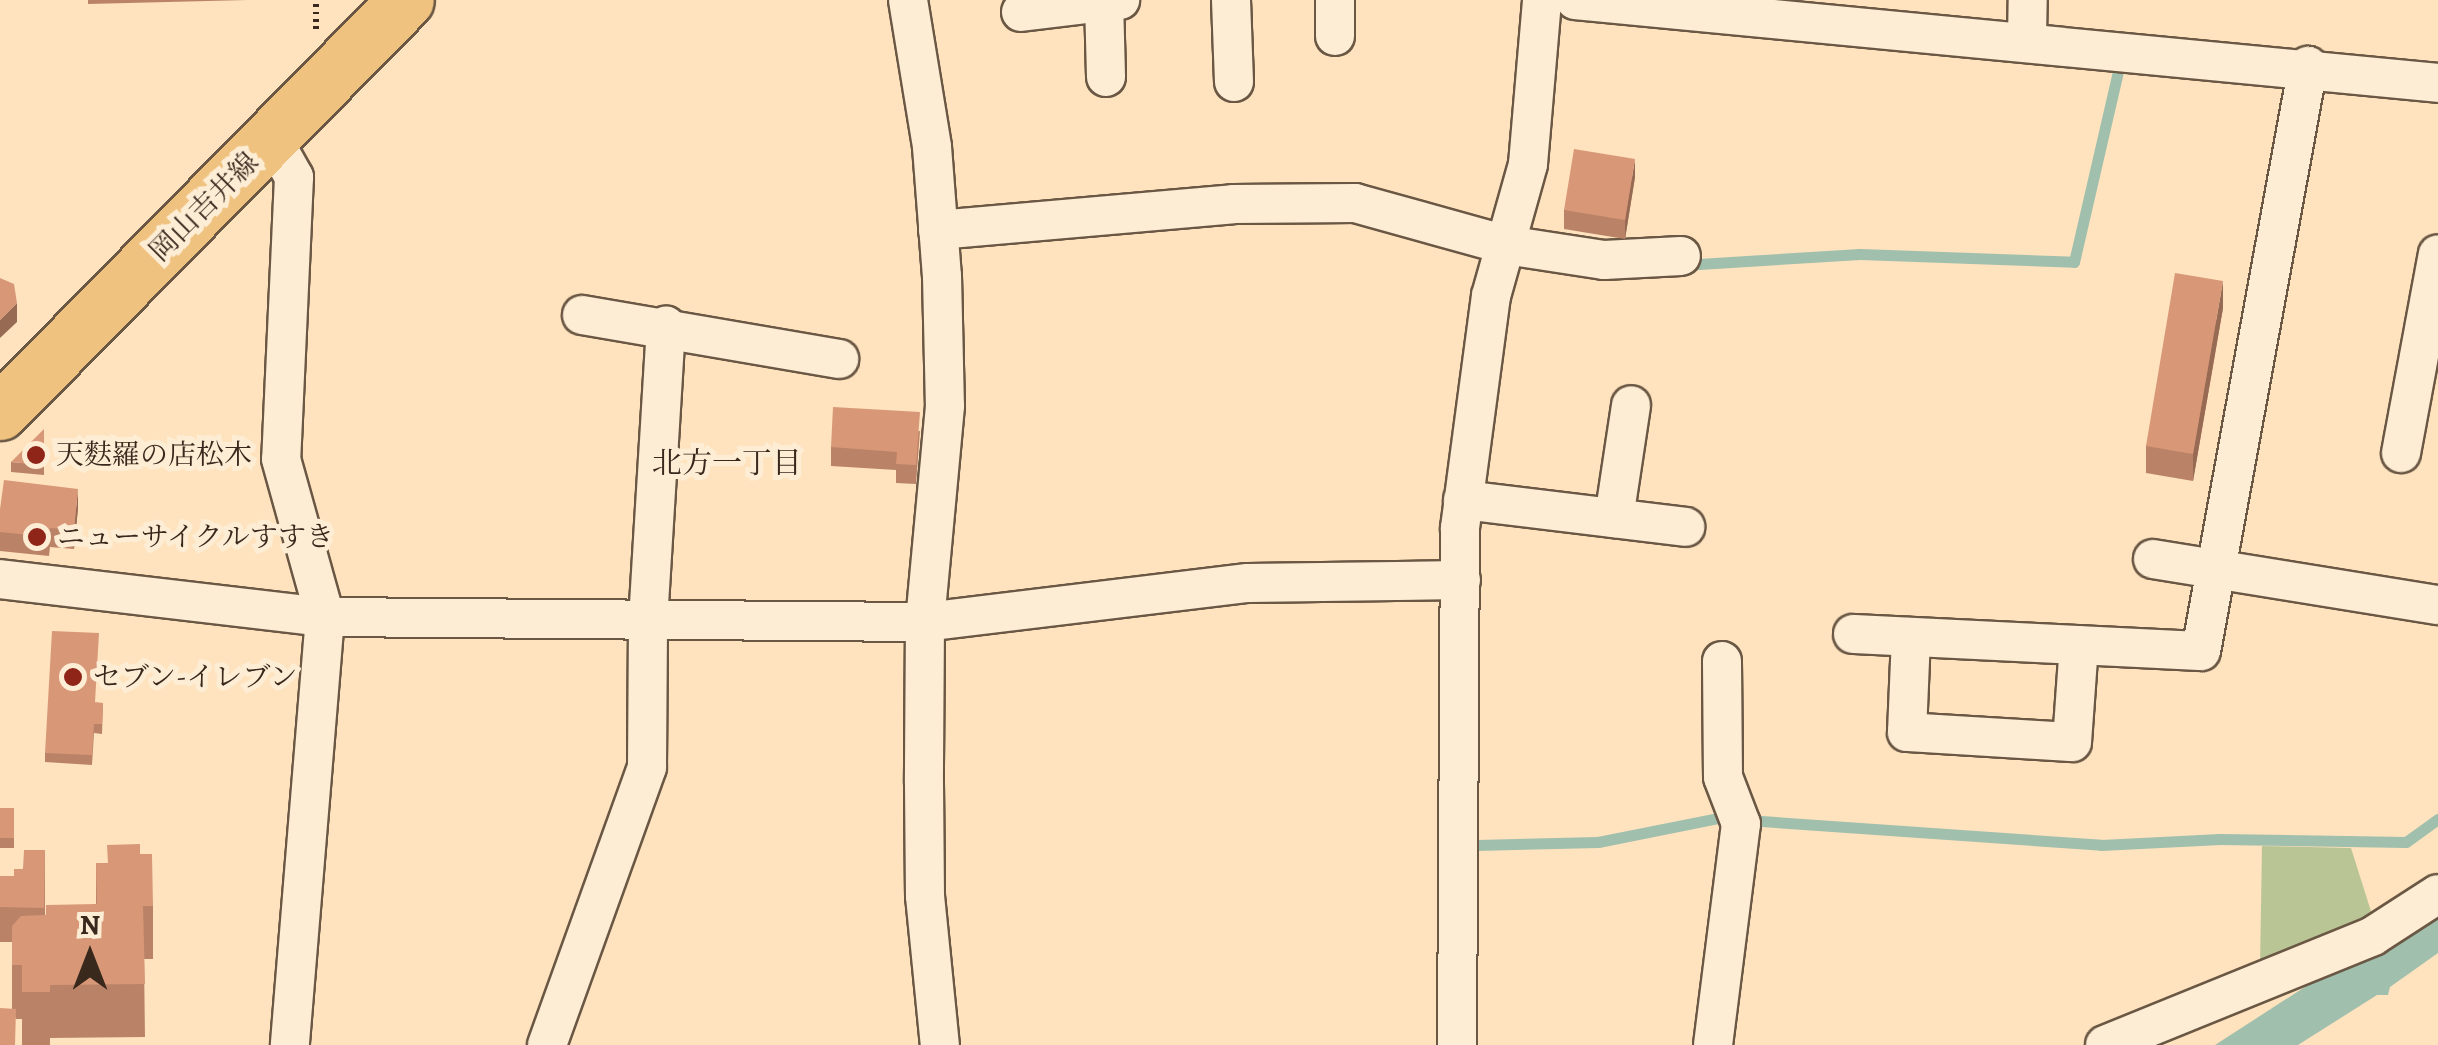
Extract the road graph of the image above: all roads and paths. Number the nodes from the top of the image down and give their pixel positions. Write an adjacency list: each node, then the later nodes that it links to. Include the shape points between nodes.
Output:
1 (316, 0): 12 (path)
2 (406, 0): 17 (main road, 岡山吉井線)
3 (908, 0): 18 (street)
4 (1231, 0): 15 (street)
5 (1542, 0): 19 (street, via 1528,164)
6 (1575, 0): 9 (street)
7 (2028, 0): 11 (street)
8 (1109, 1): 10 (street); 13 (street)
9 (1755, 8): 11 (street)
10 (1022, 12)
11 (2027, 38): 14 (street)
12 (316, 41)
13 (1106, 77)
14 (2306, 77): 16 (street); 32 (street)
15 (1234, 82)
16 (2438, 83)
17 (272, 138): 26 (main road, 岡山吉井線); 36 (street, via 294,177 281,459)
18 (938, 230): 19 (street, via 1233,204 1355,203); 38 (street, via 944,406)
19 (1506, 244): 21 (street, via 1604,260); 28 (street, via 1491,296)
20 (2438, 254): 27 (street)
21 (1681, 256)
22 (582, 315): 23 (street)
23 (666, 326): 24 (street); 37 (street)
24 (839, 359)
25 (1631, 405): 29 (street)
26 (0, 412)
27 (2400, 453)
28 (1463, 500): 29 (street); 34 (street)
29 (1614, 518): 30 (street)
30 (1685, 527)
31 (2154, 559): 32 (street)
32 (2216, 566): 35 (street); 41 (street, via 2201,650)
33 (0, 579): 36 (street)
34 (1461, 580): 38 (street, via 1248,583); 47 (street)
35 (2438, 605)
36 (324, 617): 37 (street); 44 (street)
37 (648, 620): 38 (street); 45 (street, via 642,792)
38 (925, 622): 46 (street, via 925,896)
39 (1853, 634): 40 (street)
40 (1912, 637): 41 (street); 41 (street, via 1907,732 2072,742)
41 (2079, 644)
42 (1722, 661): 48 (street, via 1724,777 1740,817)
43 (2438, 894): 49 (street, via 2373,936)
44 (290, 1045)
45 (547, 1045)
46 (940, 1045)
47 (1457, 1045)
48 (1714, 1045)
49 (2105, 1045)

